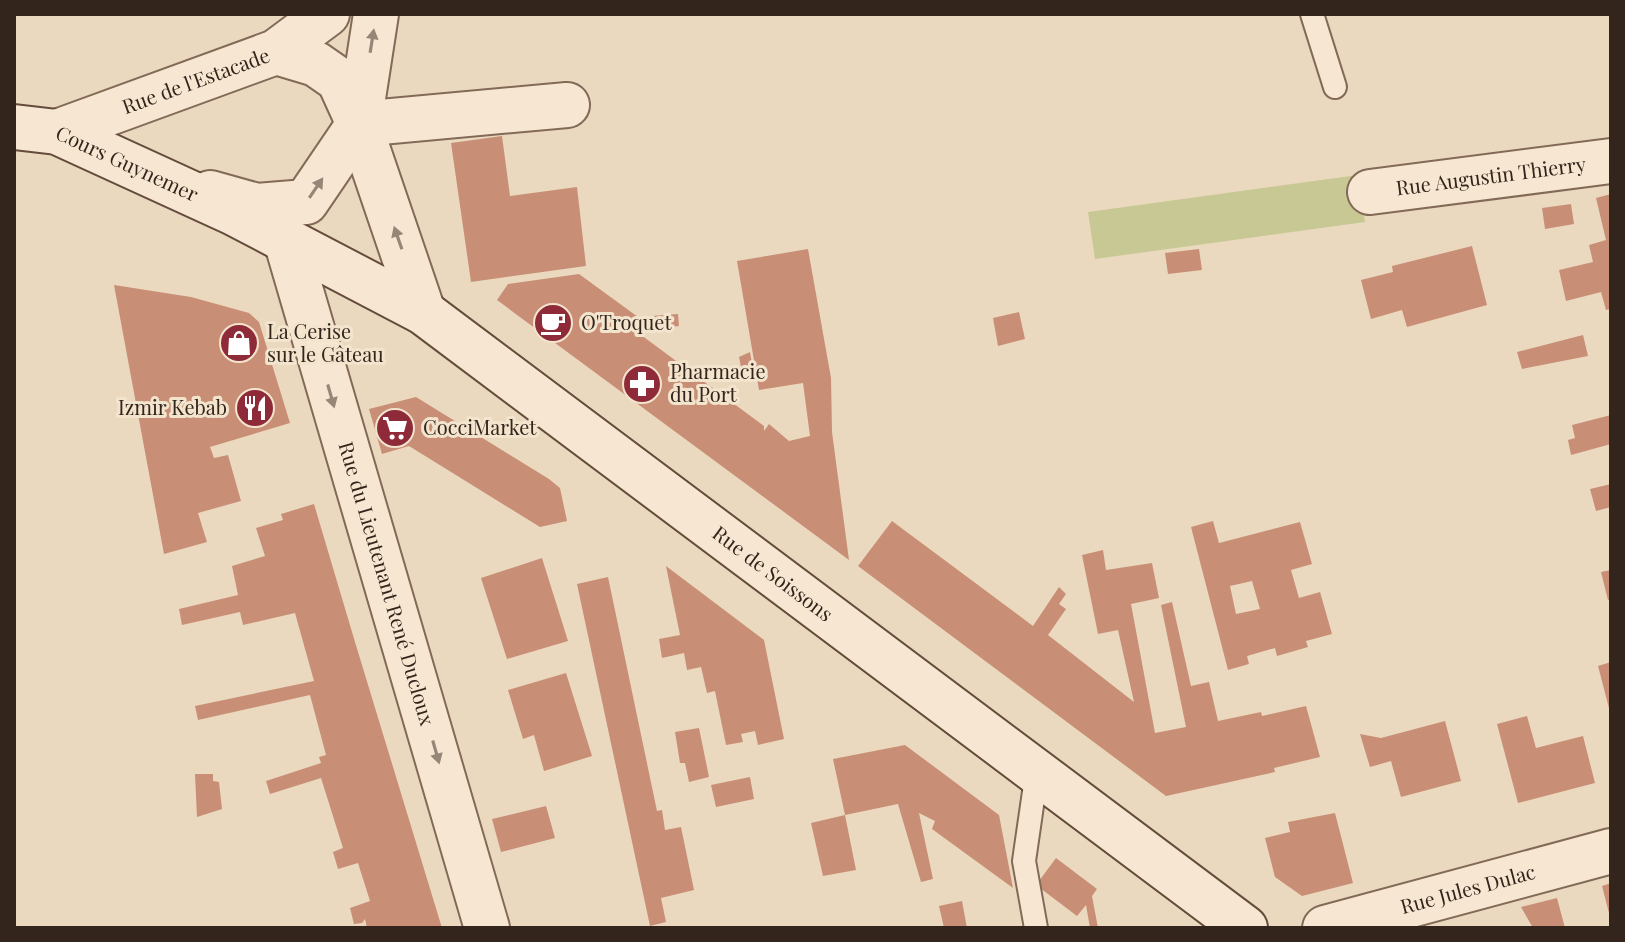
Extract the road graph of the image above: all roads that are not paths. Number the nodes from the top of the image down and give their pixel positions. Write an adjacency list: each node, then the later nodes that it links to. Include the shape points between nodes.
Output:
1 (327, 14): 4 (street, Rue de l'Estacade)
2 (376, 14): 7 (street, one-way to 2)
3 (1312, 14): 5 (lane)
4 (276, 52): 7 (street, via 316,64 339,80); 9 (street, Rue de l'Estacade)
5 (1335, 87)
6 (567, 105): 7 (street)
7 (359, 124): 11 (street, one-way to 7, via 257,206 306,202); 14 (street, one-way to 7)
8 (14, 127): 9 (street, Cours Guynemer)
9 (57, 132): 11 (street, Cours Guynemer)
10 (1611, 161): 12 (street, Rue Augustin Thierry)
11 (165, 182): 13 (street, Cours Guynemer)
12 (1370, 192)
13 (286, 240): 14 (street, Rue de Soissons); 17 (street, Rue du Lieutenant René Ducloux, one-way to 17)
14 (423, 312): 15 (street, Rue de Soissons)
15 (1037, 771): 18 (lane, via 1024,861); 19 (street, Rue de Soissons)
16 (1611, 851): 20 (street, Rue Jules Dulac)
17 (487, 928)
18 (1036, 928)
19 (1245, 928)
20 (1325, 928)

